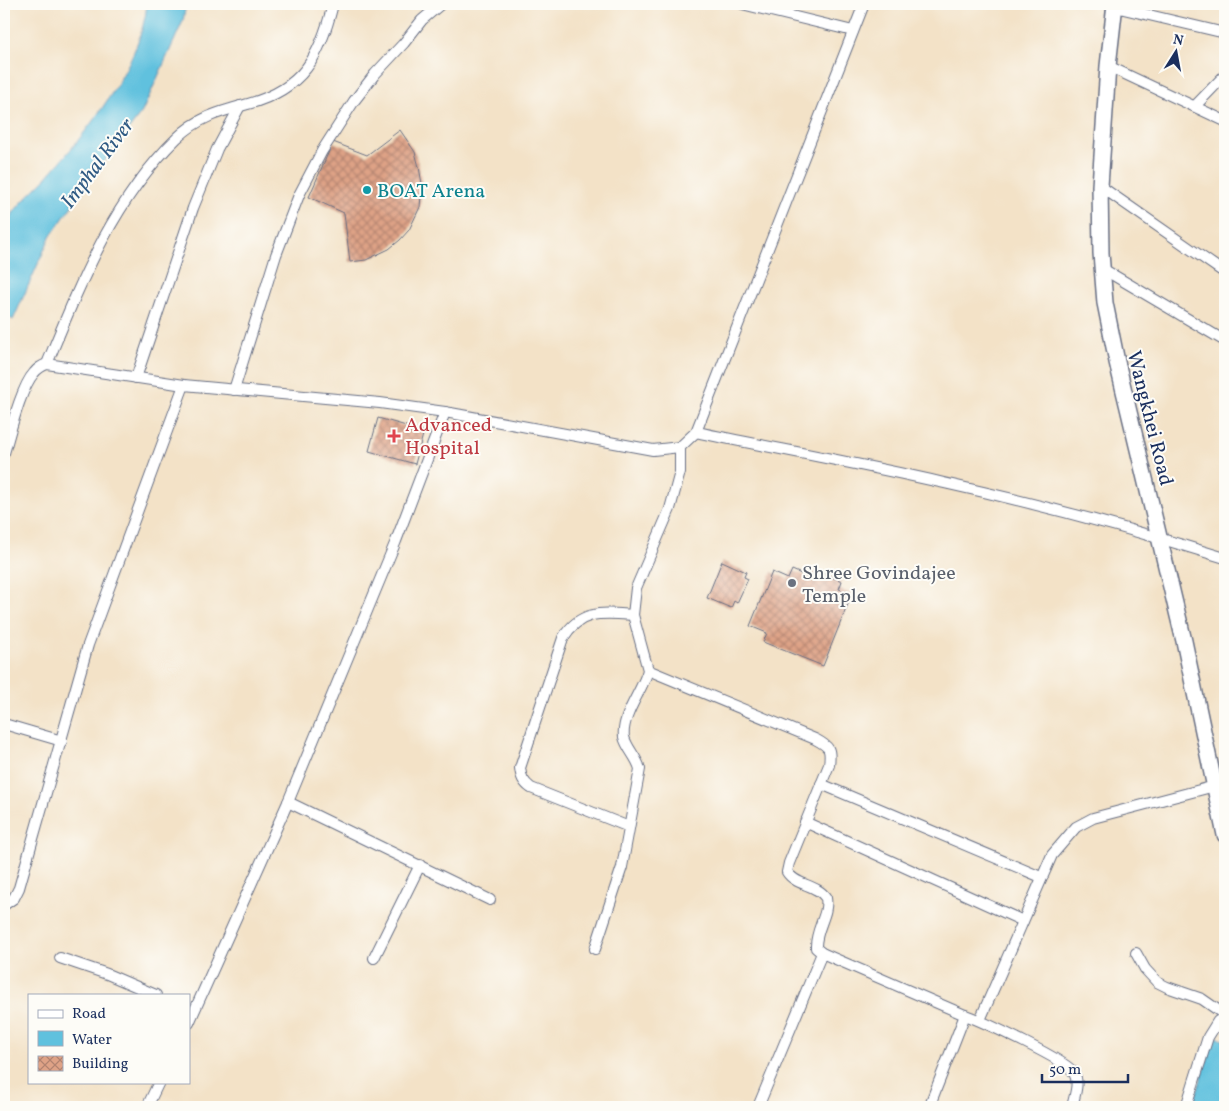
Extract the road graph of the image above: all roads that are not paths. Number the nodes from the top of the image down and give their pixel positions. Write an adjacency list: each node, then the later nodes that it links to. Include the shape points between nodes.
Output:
1 (333, 4): 10 (street, via 310,66 276,95)
2 (441, 4): 20 (street, via 422,20 375,74 322,151 299,195)
3 (742, 4): 6 (street)
4 (864, 4): 6 (street)
5 (1115, 5): 7 (street); 8 (main road, Wangkhei Road)
6 (853, 31): 22 (street)
7 (1225, 33)
8 (1108, 66): 11 (street); 13 (main road, Wangkhei Road)
9 (1225, 75): 11 (street)
10 (240, 106): 17 (street, via 207,116 191,125 159,156 108,228); 18 (street, via 193,208)
11 (1195, 106): 12 (street)
12 (1225, 121)
13 (1100, 186): 14 (main road, Wangkhei Road); 15 (street)
14 (1102, 269): 16 (street); 25 (main road, Wangkhei Road, via 1112,340)
15 (1225, 273)
16 (1225, 341)
17 (47, 364): 18 (street); 24 (street, via 40,367 26,385)
18 (136, 378): 19 (street)
19 (184, 385): 20 (street); 30 (street, via 88,645)
20 (234, 390): 21 (street)
21 (445, 412): 23 (street, via 653,450); 33 (street, via 396,541)
22 (696, 432): 23 (street); 25 (street, via 943,483)
23 (680, 447): 27 (street, via 678,482 670,509 636,588)
24 (4, 453)
25 (1159, 538): 26 (street); 32 (main road, Wangkhei Road)
26 (1225, 558)
27 (633, 615): 28 (street); 35 (street, via 601,613 577,621 570,628 563,638 520,768 525,784 531,788)
28 (648, 670): 31 (street, via 825,744 830,758); 35 (street, via 624,729 627,746 638,760 640,769)
29 (4, 724): 30 (street)
30 (62, 741): 40 (street, via 19,888 14,898)
31 (821, 784): 34 (street); 38 (street)
32 (1215, 786): 36 (main road, Wangkhei Road); 38 (street, via 1093,818 1076,827 1052,855)
33 (288, 802): 37 (street); 48 (street)
34 (805, 822): 41 (street); 43 (street, via 787,872 819,890 826,898 826,910 816,934 816,948)
35 (629, 827): 42 (street, via 622,867)
36 (1225, 834)
37 (420, 865): 39 (street); 46 (street)
38 (1041, 877): 41 (street)
39 (490, 900)
40 (4, 905)
41 (1022, 921): 51 (street)
42 (595, 948)
43 (822, 953): 49 (street); 54 (street)
44 (1136, 953): 50 (street, via 1157,982 1202,999)
45 (60, 958): 47 (street)
46 (374, 958)
47 (154, 994)
48 (192, 1009)
49 (965, 1015): 51 (street); 55 (street)
50 (1225, 1016): 57 (street, via 1208,1037)
51 (980, 1020): 56 (street, via 1069,1066 1077,1080)
52 (158, 1084): 53 (street)
53 (147, 1107)
54 (758, 1107)
55 (929, 1107)
56 (1072, 1107)
57 (1186, 1107)

